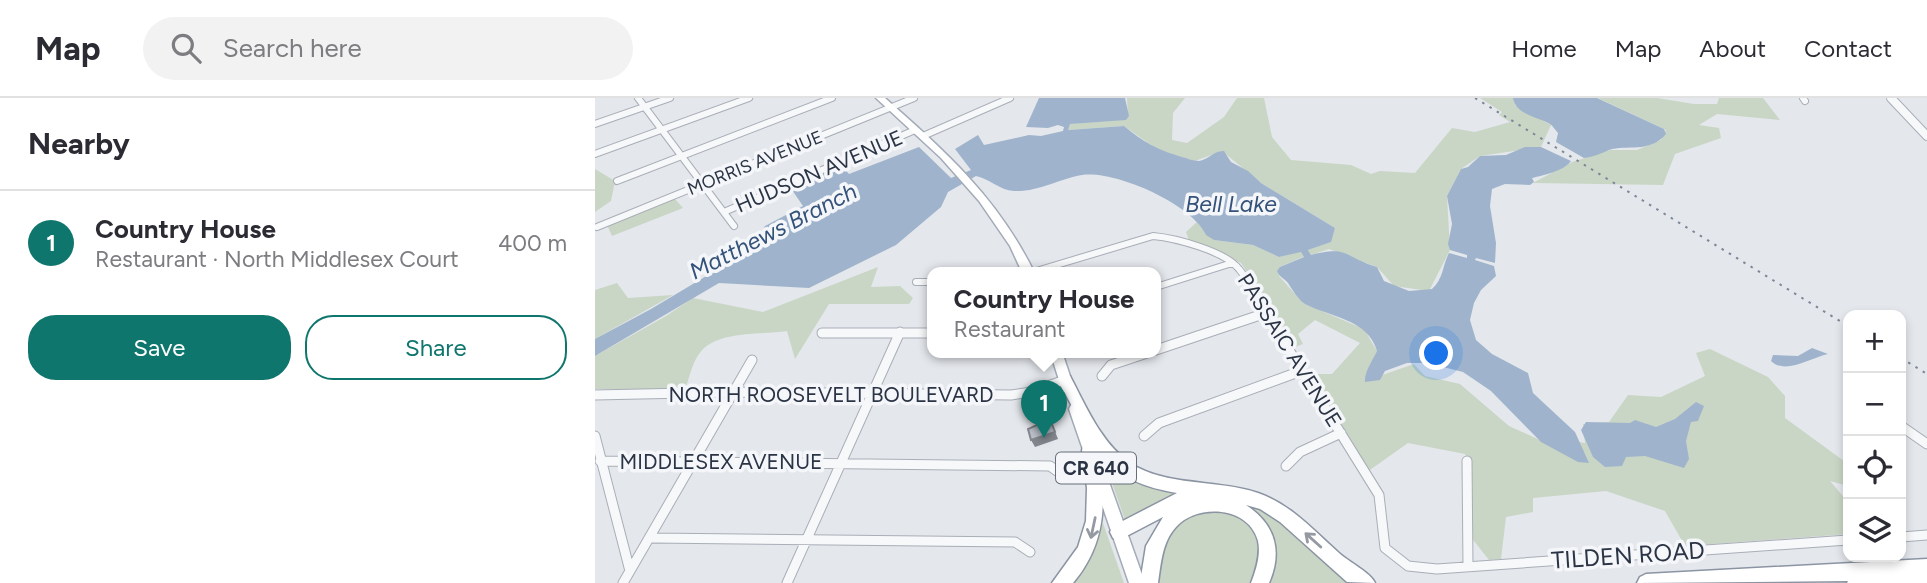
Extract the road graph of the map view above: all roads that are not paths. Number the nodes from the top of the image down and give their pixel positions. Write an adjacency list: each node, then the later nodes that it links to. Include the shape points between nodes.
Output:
1 (638, 98): 9 (street)
2 (670, 98): 9 (street)
3 (749, 98): 12 (street)
4 (832, 98): 16 (street)
5 (880, 98): 10 (main road)
6 (914, 98): 10 (street, MORRIS AVENUE)
7 (1010, 98): 13 (street, HUDSON AVENUE)
8 (1891, 98): 14 (street)
9 (644, 107): 11 (street); 12 (street)
10 (891, 108): 13 (main road); 19 (street, MORRIS AVENUE)
11 (595, 124)
12 (662, 130): 15 (street); 16 (street)
13 (919, 133): 18 (main road); 20 (street, HUDSON AVENUE)
14 (1927, 136)
15 (595, 155)
16 (682, 156): 17 (street); 19 (street)
17 (617, 181)
18 (971, 182): 24 (main road)
19 (703, 184): 20 (street); 22 (street, MORRIS AVENUE)
20 (724, 212): 21 (street)
21 (734, 226)
22 (597, 227)
23 (1233, 263): 25 (street, via 1170,237 1153,236); 28 (street, PASSAIC AVENUE); 29 (street, PASSAIC AVENUE)
24 (1026, 267)
25 (1050, 267)
26 (916, 282): 27 (street)
27 (927, 282)
28 (1161, 285)
29 (1266, 313): 33 (street); 37 (street, PASSAIC AVENUE)
30 (900, 332): 31 (street); 32 (street); 42 (street)
31 (822, 333)
32 (927, 333)
33 (1161, 348)
34 (1058, 358): 39 (main road, CR 640)
35 (1132, 358): 38 (street, via 1111,365)
36 (753, 360): 40 (street)
37 (1301, 371): 44 (street, PASSAIC AVENUE); 46 (street, via 1159,423)
38 (1102, 376)
39 (1065, 380): 42 (street, NORTH ROOSEVELT BOULEVARD, via 1011,395); 48 (main road, CR 640); 55 (highway, via 1115,461 1148,479)
40 (734, 392): 41 (street, NORTH ROOSEVELT BOULEVARD); 42 (street, NORTH ROOSEVELT BOULEVARD); 50 (street)
41 (595, 394)
42 (872, 394): 52 (street)
43 (1906, 429): 47 (street)
44 (1341, 433): 53 (street, via 1300,452); 64 (street, PASSAIC AVENUE, via 1382,504 1385,548)
45 (595, 436): 49 (street)
46 (1144, 436)
47 (1927, 444)
48 (1090, 450): 56 (main road, CR 640); 70 (highway, one-way to 70, via 1095,522 1083,556)
49 (600, 461): 50 (street, MIDDLESEX AVENUE); 66 (street)
50 (695, 461): 52 (street, MIDDLESEX AVENUE); 59 (street)
51 (1467, 461): 63 (street)
52 (842, 462): 54 (street, MIDDLESEX AVENUE, via 1050,466); 60 (street)
53 (1286, 467)
54 (1057, 471)
55 (1215, 491): 56 (highway, via 1176,501); 74 (highway, one-way to 55, via 1274,508)
56 (1119, 532): 71 (main road, CR 640)
57 (1927, 535): 58 (street)
58 (1906, 537)
59 (652, 538): 60 (street); 66 (street)
60 (804, 540): 62 (street, via 1015,541); 69 (street)
61 (1843, 540): 63 (street, TILDEN ROAD)
62 (1030, 552)
63 (1468, 566): 64 (street, TILDEN ROAD)
64 (1408, 567)
65 (1927, 568): 75 (highway)
66 (630, 571): 68 (street)
67 (1927, 577): 76 (highway)
68 (623, 583)
69 (787, 583)
70 (1061, 583)
71 (1137, 583)
72 (1149, 583): 73 (highway, via 1153,546 1164,526 1189,507 1218,502 1244,512 1263,532 1268,560)
73 (1260, 583)
74 (1366, 583)
75 (1646, 583)
76 (1856, 583)

